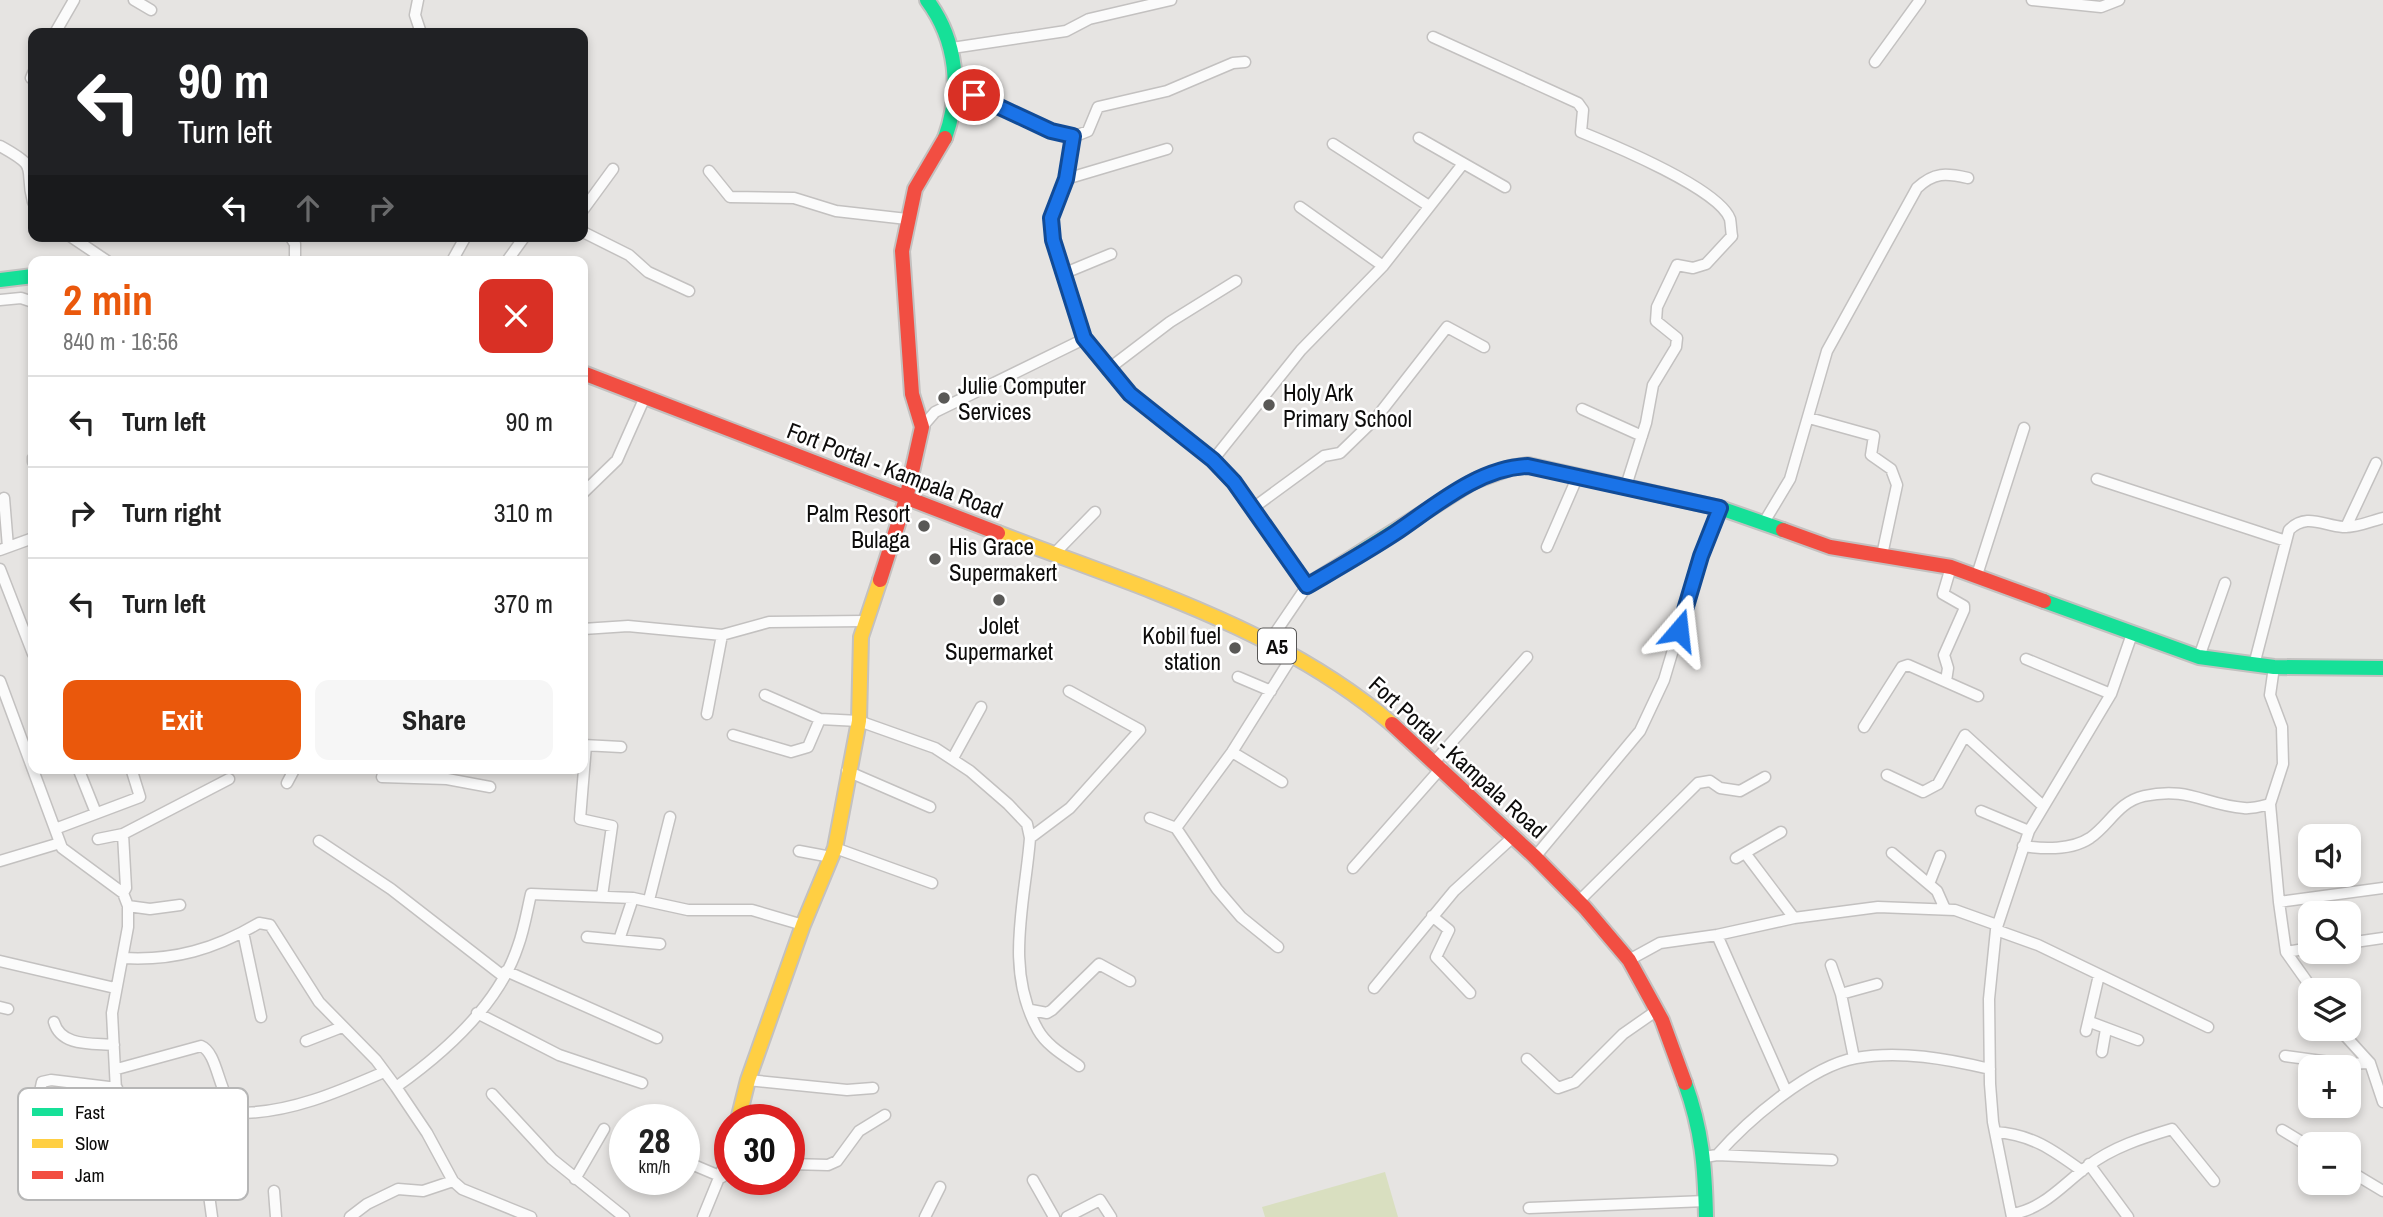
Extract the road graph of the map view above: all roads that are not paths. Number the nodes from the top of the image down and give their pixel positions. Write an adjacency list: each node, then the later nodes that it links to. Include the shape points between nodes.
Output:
1 (74, 0): 10 (street)
2 (134, 0): 9 (street)
3 (418, 0): 11 (street, via 415,15)
4 (927, 0): 13 (street, via 943,21)
5 (1171, 0): 13 (street, via 1089,19 1066,31)
6 (1920, 0): 15 (street)
7 (2032, 0): 8 (street, via 2101,7)
8 (2119, 0)
9 (151, 10)
10 (58, 28)
11 (419, 28)
12 (1433, 37): 54 (street, via 1578,103 1583,110 1581,132 1700,189 1730,219 1732,236 1706,264 1693,268 1676,265 1657,307 1656,321 1677,338 1676,347 1653,385)
13 (952, 48): 16 (street)
14 (1245, 62): 17 (street, via 1167,91 1098,107 1088,131)
15 (1875, 62)
16 (955, 85): 17 (street, via 1051,131); 32 (street, via 946,136 915,189)
17 (1073, 136): 27 (street)
18 (1419, 138): 22 (street)
19 (1334, 144): 30 (street)
20 (0, 146): 23 (street)
21 (1167, 149): 27 (street)
22 (1462, 165): 28 (street); 30 (street)
23 (28, 166)
24 (613, 169): 29 (street)
25 (709, 171): 32 (street, via 730,197 794,198 836,211)
26 (1968, 178): 51 (street, via 1947,173 1930,176 1917,188 1827,351)
27 (1066, 179): 38 (street, via 1051,218)
28 (1504, 187)
29 (588, 203)
30 (1429, 206): 37 (street)
31 (1300, 207): 37 (street)
32 (907, 219): 52 (street, via 902,251 905,312 912,394)
33 (588, 234): 42 (street)
34 (79, 242): 36 (street)
35 (1111, 254): 38 (street)
36 (100, 256)
37 (1382, 266): 55 (street, via 1301,351)
38 (1065, 273): 45 (street)
39 (28, 276): 40 (street)
40 (0, 280)
41 (1236, 281): 47 (street, via 1170,322)
42 (689, 291)
43 (0, 300): 44 (street)
44 (28, 300)
45 (1084, 338): 47 (street); 52 (street, via 935,412)
46 (1484, 347): 63 (street, via 1447,327 1376,418 1340,453 1324,456)
47 (1107, 370): 55 (street, via 1159,419)
48 (588, 375): 49 (street, Fort Portal - Kampala Road / A5)
49 (645, 397): 59 (street, via 617,460); 62 (street, Fort Portal - Kampala Road / A5)
50 (1582, 409): 54 (street)
51 (1809, 418): 67 (street, via 1790,479); 74 (street, via 1874,436 1871,455 1891,469 1897,485)
52 (922, 427): 62 (street)
53 (2024, 428): 77 (street)
54 (1642, 436): 60 (street)
55 (1213, 460): 63 (street)
56 (2376, 463): 68 (street)
57 (1577, 478): 60 (street); 71 (street); 79 (street, via 1528,466 1502,469 1450,494)
58 (2097, 479): 70 (street)
59 (588, 488)
60 (1625, 489): 64 (street)
61 (4, 498): 72 (street)
62 (906, 499): 73 (street, Fort Portal - Kampala Road / A5); 80 (street)
63 (1253, 508): 79 (street)
64 (1720, 508): 67 (street); 149 (street, via 1664,680 1640,730)
65 (1095, 512): 73 (street)
66 (2383, 517): 68 (street)
67 (1763, 524): 74 (street, via 1830,547)
68 (2346, 527): 70 (street, via 2308,520 2289,530)
69 (28, 540): 72 (street)
70 (2286, 541): 90 (street)
71 (1548, 547)
72 (4, 549)
73 (1053, 555): 85 (street, Fort Portal - Kampala Road / A5)
74 (1882, 555): 75 (street)
75 (1951, 567): 77 (street); 95 (street, via 1943,594 1964,610 1944,655)
76 (0, 569): 84 (street)
77 (1977, 575): 82 (street)
78 (2225, 583): 88 (street)
79 (1307, 586): 85 (street)
80 (864, 621): 83 (street, via 769,622); 104 (street)
81 (588, 629): 83 (street, via 628,626)
82 (2132, 634): 88 (street); 98 (street)
83 (722, 635): 102 (street)
84 (28, 641)
85 (1269, 642): 86 (street, Fort Portal - Kampala Road / A5)
86 (1293, 655): 97 (street); 112 (street, Fort Portal - Kampala Road / A5, via 1361,698)
87 (1527, 657): 112 (street)
88 (2200, 657): 90 (street)
89 (2026, 659): 98 (street)
90 (2254, 665): 91 (street)
91 (2274, 667): 92 (street); 127 (street, via 2270,695 2282,727 2283,764)
92 (2383, 668)
93 (1238, 677): 97 (street)
94 (0, 681): 110 (street)
95 (1946, 681): 100 (street); 105 (street, via 1908,665 1902,667)
96 (1069, 691): 140 (street, via 1140,730 1070,808)
97 (1271, 691): 109 (street)
98 (2111, 694): 128 (street)
99 (765, 695): 103 (street)
100 (1979, 695)
101 (981, 706): 111 (street)
102 (707, 714)
103 (820, 719): 104 (street); 106 (street, via 808,747 790,752)
104 (859, 722): 111 (street); 113 (street)
105 (1864, 727)
106 (733, 735)
107 (588, 745): 108 (street)
108 (621, 747)
109 (1232, 752): 124 (street); 134 (street)
110 (28, 756)
111 (953, 758): 140 (street, via 1027,824)
112 (1438, 764): 139 (street, Fort Portal - Kampala Road / A5); 151 (street)
113 (847, 771): 129 (street); 146 (street)
114 (35, 774): 135 (street)
115 (80, 774): 131 (street)
116 (133, 774): 131 (street, via 140,797)
117 (292, 774): 125 (street)
118 (448, 774): 121 (street); 126 (street)
119 (582, 774): 156 (street, via 580,819 612,826)
120 (1887, 775): 128 (street, via 1923,792 1931,788 1938,784 1965,735)
121 (382, 777)
122 (1765, 777): 159 (street, via 1740,791 1703,779)
123 (229, 779): 138 (street)
124 (1282, 782)
125 (287, 783)
126 (490, 786)
127 (2270, 804): 144 (street, via 2244,809 2177,791 2159,793 2122,806 2090,838 2056,848); 160 (street)
128 (2042, 805): 136 (street)
129 (930, 807)
130 (1981, 811): 136 (street)
131 (96, 813): 135 (street)
132 (670, 817): 158 (street)
133 (1150, 818): 134 (street)
134 (1176, 828): 175 (street, via 1241,917)
135 (55, 829): 143 (street)
136 (2029, 831): 144 (street)
137 (1781, 832): 165 (street, via 1740,855)
138 (123, 834): 141 (street); 155 (street, via 127,888)
139 (1513, 837): 149 (street, Fort Portal - Kampala Road / A5); 164 (street)
140 (1030, 838): 191 (street, via 1018,960)
141 (98, 839)
142 (319, 841): 182 (street)
143 (60, 843): 150 (street); 155 (street, via 69,855)
144 (2022, 846): 167 (street)
145 (799, 851): 146 (street)
146 (833, 853): 152 (street); 166 (street)
147 (1892, 853): 153 (street)
148 (1940, 856): 153 (street)
149 (1535, 857): 159 (street, Fort Portal - Kampala Road / A5)
150 (0, 861)
151 (1353, 868)
152 (932, 883)
153 (1929, 884): 163 (street)
154 (2383, 888): 160 (street)
155 (123, 893): 162 (street)
156 (602, 896): 157 (street); 182 (street, via 531,894 518,948)
157 (633, 898): 158 (street); 172 (street)
158 (649, 900): 166 (street, via 688,910 752,910)
159 (1579, 901): 179 (street, Fort Portal - Kampala Road / A5)
160 (2279, 902): 177 (street)
161 (180, 905): 162 (street)
162 (128, 906): 178 (street)
163 (1945, 909): 165 (street, via 1878,907); 167 (street)
164 (1432, 916): 188 (street); 189 (street, via 1449,930 1436,957)
165 (1794, 918): 169 (street)
166 (803, 925): 213 (street)
167 (1996, 928): 183 (street); 211 (street, via 1989,976)
168 (243, 932): 178 (street, via 184,956); 194 (street); 196 (street, via 259,923 270,925 311,991)
169 (1717, 935): 179 (street, via 1660,943); 220 (street)
170 (587, 937): 172 (street)
171 (2383, 938): 173 (street)
172 (619, 940): 174 (street)
173 (2361, 941)
174 (660, 944)
175 (1278, 947)
176 (2298, 950): 177 (street)
177 (2286, 952): 184 (street)
178 (123, 958): 187 (street)
179 (1629, 960): 192 (street, Fort Portal - Kampala Road / A5)
180 (0, 961): 187 (street)
181 (1831, 965): 190 (street)
182 (505, 973): 193 (street); 199 (street)
183 (2099, 975): 197 (street); 198 (street, via 2088,1027)
184 (2304, 978)
185 (1130, 981): 191 (street, via 1099,964 1052,1010)
186 (1877, 984): 190 (street)
187 (115, 988): 203 (street)
188 (1374, 988)
189 (1470, 993)
190 (1841, 994): 206 (street)
191 (1031, 1010): 209 (street, via 1039,1031)
192 (1656, 1011): 207 (street, via 1623,1034 1566,1087 1558,1088); 230 (street, Fort Portal - Kampala Road / A5, via 1685,1077)
193 (477, 1013): 214 (street, via 559,1055); 215 (street, via 440,1054)
194 (261, 1017)
195 (54, 1022): 203 (street, via 64,1038)
196 (342, 1027): 201 (street); 212 (street)
197 (2208, 1027)
198 (2106, 1029): 200 (street); 204 (street)
199 (657, 1038)
200 (2138, 1040)
201 (306, 1041)
202 (2350, 1041): 208 (street)
203 (114, 1045): 210 (street)
204 (2102, 1052)
205 (2285, 1056): 208 (street)
206 (1854, 1058): 211 (street, via 1936,1058); 220 (street)
207 (1527, 1059)
208 (2370, 1063): 222 (street)
209 (1079, 1066)
210 (117, 1069): 217 (street); 218 (street, via 201,1046 209,1052)
211 (1990, 1069): 228 (street)
212 (384, 1072): 215 (street); 224 (street, via 292,1106)
213 (748, 1080): 219 (street, via 847,1090); 223 (street)
214 (642, 1083)
215 (396, 1087): 237 (street)
216 (41, 1088): 217 (street, via 42,1082 51,1080)
217 (117, 1088)
218 (222, 1088)
219 (873, 1088)
220 (1786, 1091): 230 (street)
221 (492, 1094): 235 (street)
222 (2383, 1102)
223 (742, 1104)
224 (248, 1113)
225 (885, 1115): 232 (street, via 859,1131 837,1161)
226 (604, 1129): 235 (street)
227 (2282, 1130): 229 (street)
228 (1995, 1132): 233 (street, via 2019,1133); 245 (street)
229 (2298, 1140)
230 (1711, 1156): 231 (street); 243 (street, Fort Portal - Kampala Road / A5)
231 (1832, 1160)
232 (805, 1164)
233 (2085, 1168): 238 (street, via 2128,1142 2172,1129); 245 (street, via 2028,1212); 256 (street)
234 (2361, 1178): 240 (street)
235 (575, 1180): 249 (street)
236 (1033, 1180): 252 (street)
237 (453, 1181): 247 (street, via 423,1191 398,1189); 248 (street)
238 (2214, 1181)
239 (940, 1187): 251 (street)
240 (2383, 1191)
241 (274, 1192): 246 (street)
242 (714, 1194): 250 (street)
243 (1706, 1201): 244 (street); 255 (street, Fort Portal - Kampala Road / A5)
244 (1529, 1208)
245 (2012, 1216)
246 (276, 1217)
247 (350, 1217)
248 (531, 1217)
249 (624, 1217)
250 (703, 1217)
251 (925, 1217)
252 (1054, 1217)
253 (1067, 1217): 254 (street, via 1100,1200)
254 (1111, 1217)
255 (1706, 1217)
256 (2128, 1217)

